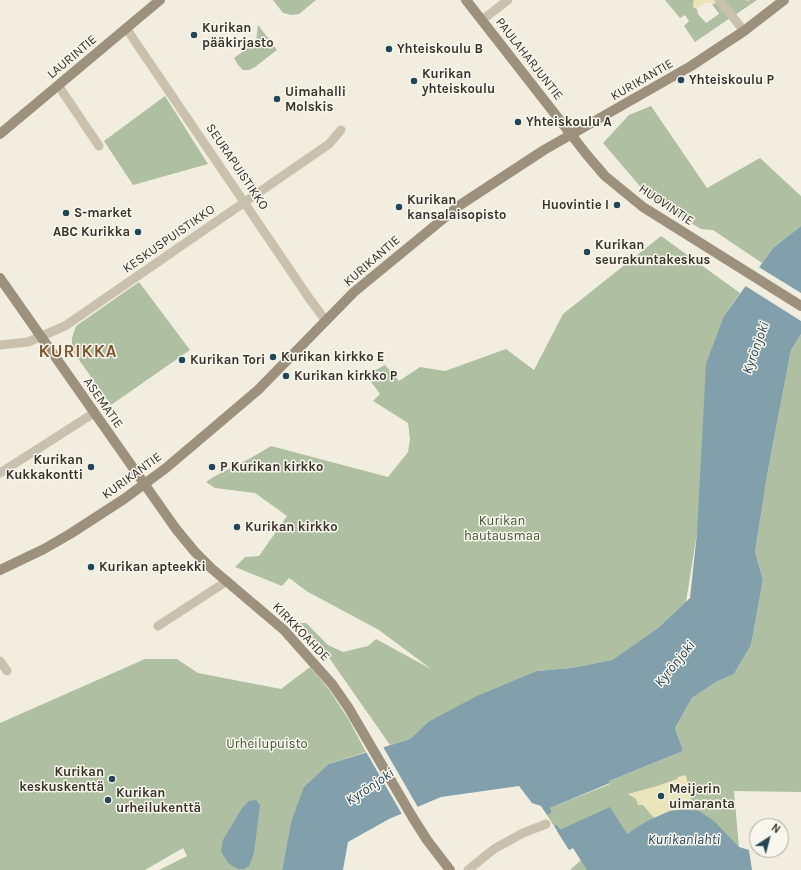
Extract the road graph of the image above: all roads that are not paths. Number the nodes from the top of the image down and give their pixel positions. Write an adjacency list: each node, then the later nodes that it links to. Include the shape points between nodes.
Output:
1 (160, 0): 7 (main road, LAURINTIE)
2 (466, 0): 6 (main road, PAULAHARJUNTIE)
3 (508, 0): 6 (street)
4 (719, 0): 8 (street)
5 (784, 0): 8 (main road, KURIKANTIE)
6 (482, 20): 12 (main road, PAULAHARJUNTIE)
7 (126, 28): 9 (main road, LAURINTIE); 14 (street, SEURAPUISTIKKO)
8 (744, 31): 12 (main road, KURIKANTIE, via 684,71)
9 (58, 85): 11 (main road, LAURINTIE); 13 (street)
10 (340, 130): 14 (street, KESKUSPUISTIKKO, via 329,144)
11 (0, 134)
12 (571, 135): 16 (main road, HUOVINTIE, via 606,176 643,207); 17 (main road, KURIKANTIE, via 544,150 446,216 354,292)
13 (99, 146)
14 (245, 202): 17 (street, SEURAPUISTIKKO); 18 (street, KESKUSPUISTIKKO, via 65,326)
15 (0, 278): 18 (main road, ASEMATIE)
16 (801, 306)
17 (326, 321): 22 (main road, KURIKANTIE, via 258,390)
18 (40, 337): 19 (street, KESKUSPUISTIKKO, via 28,342); 20 (main road, ASEMATIE)
19 (0, 345)
20 (94, 413): 21 (street); 22 (main road, ASEMATIE)
21 (0, 473)
22 (144, 485): 23 (main road, KURIKANTIE, via 70,534); 24 (main road, KIRKKOAHDE, via 195,552)
23 (0, 570)
24 (227, 581): 25 (street); 29 (main road, KIRKKOAHDE, via 284,630 332,684 348,706 413,818)
25 (158, 626)
26 (0, 661): 27 (street)
27 (6, 671)
28 (546, 824): 30 (street, via 494,849)
29 (450, 870)
30 (468, 870)

